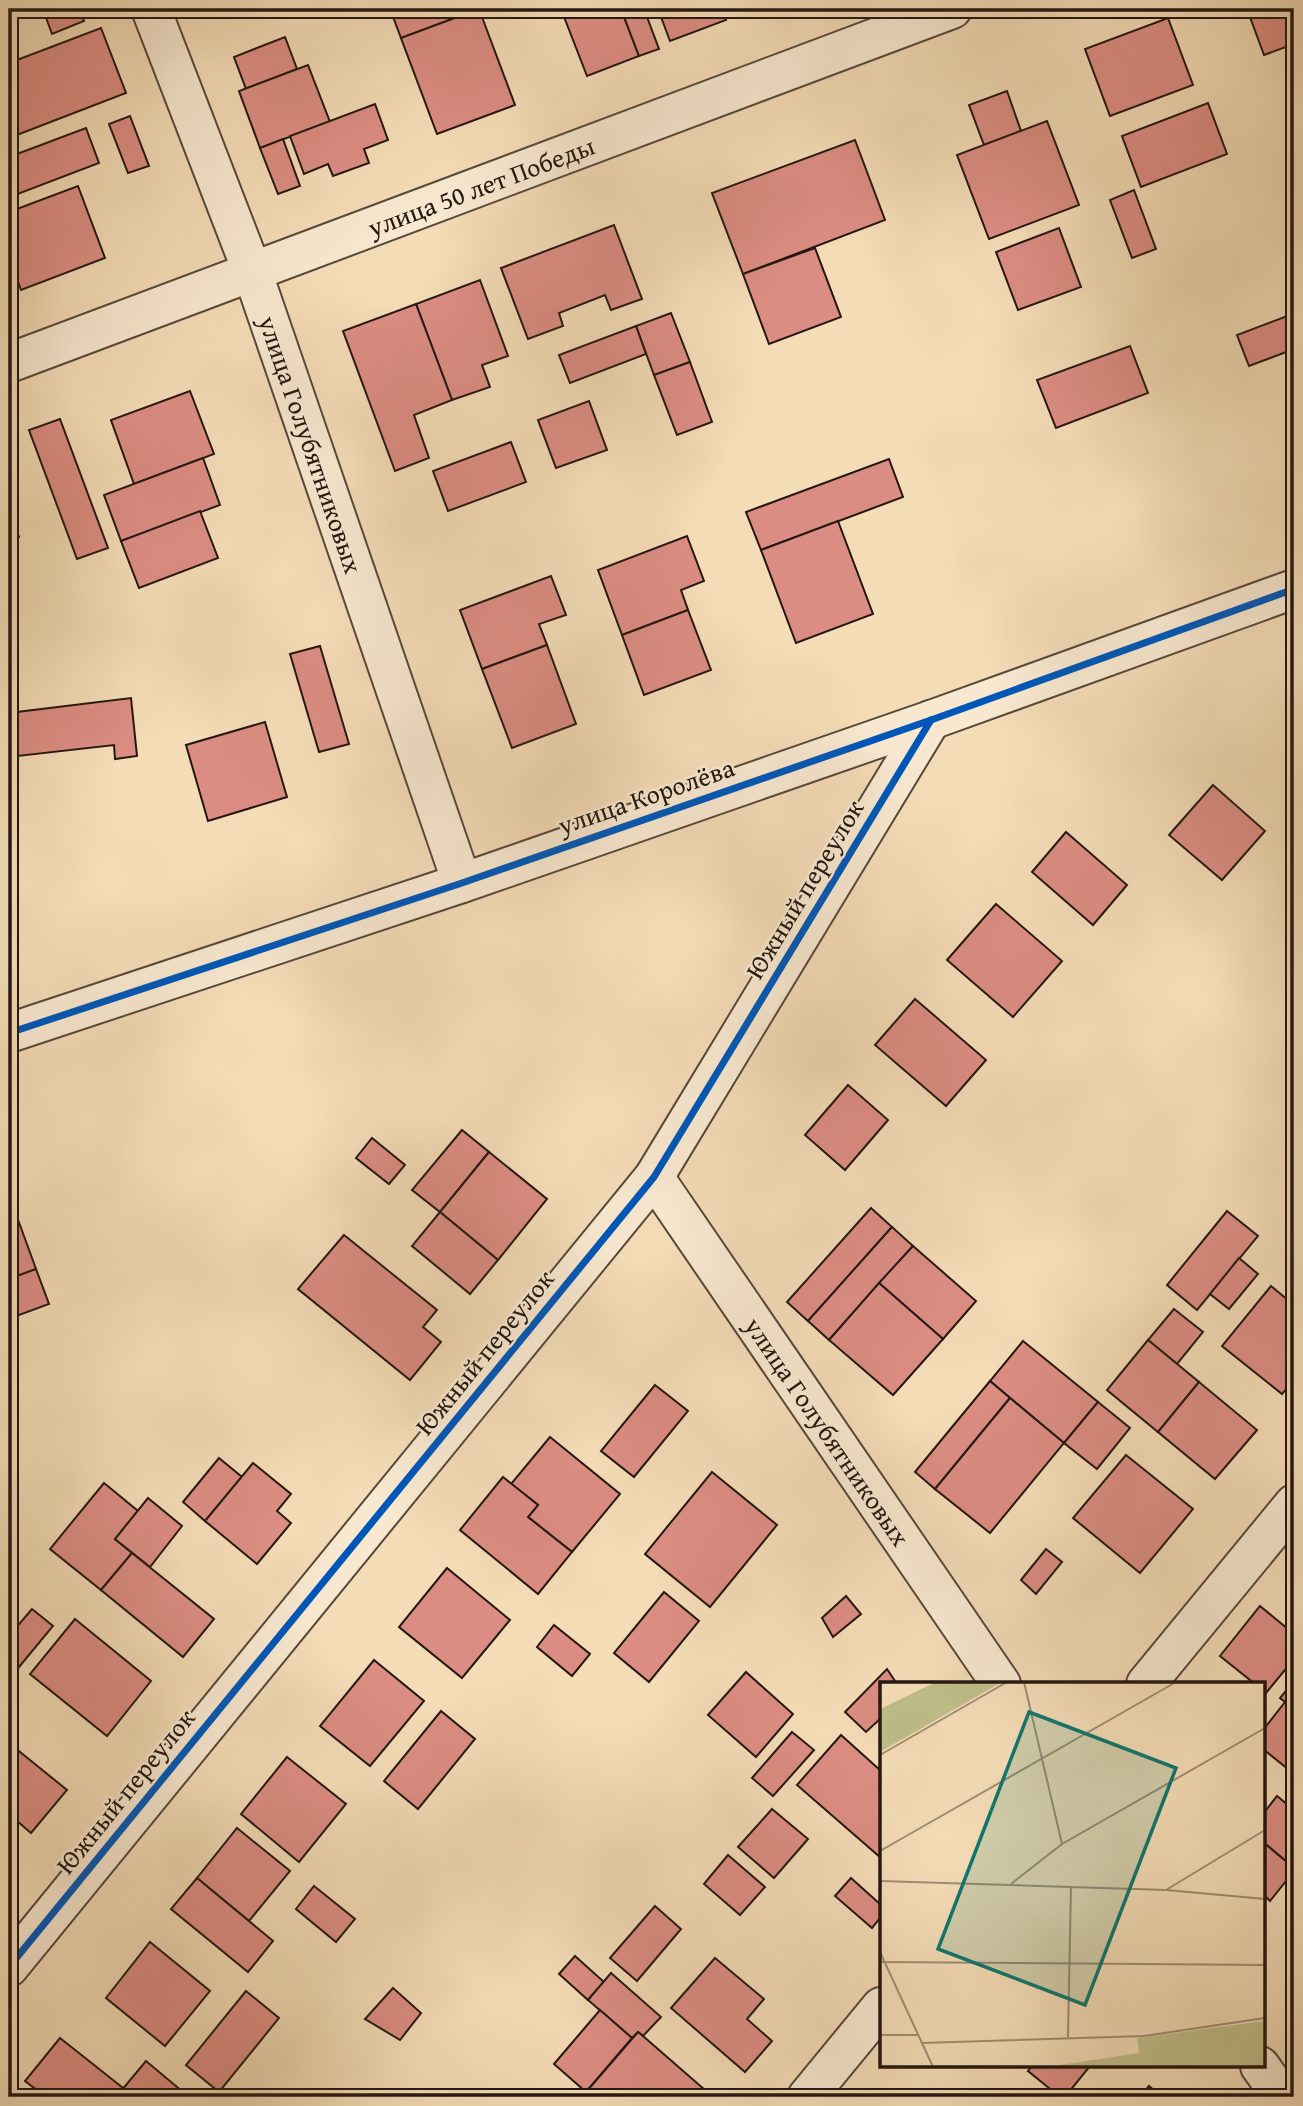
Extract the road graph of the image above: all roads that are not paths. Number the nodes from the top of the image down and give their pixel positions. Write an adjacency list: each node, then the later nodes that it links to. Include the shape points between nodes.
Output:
1 (151, 9): 3 (street, улица Голубятниковых)
2 (952, 9): 3 (street, улица 50 лет Победы)
3 (252, 271): 4 (street, улица 50 лет Победы); 7 (street, улица Голубятниковых)
4 (9, 363)
5 (1294, 589): 6 (street, улица Королёва)
6 (931, 720): 7 (street, улица Королёва); 9 (street, Южный переулок)
7 (462, 883): 8 (street, улица Королёва)
8 (9, 1033)
9 (654, 1177): 11 (street, улица Голубятниковых); 13 (street, Южный переулок)
10 (1294, 1504): 12 (street)
11 (1000, 1682)
12 (1148, 1682)
13 (9, 1967)
14 (880, 2008): 16 (street)
15 (1262, 2068): 17 (street)
16 (807, 2097)
17 (1282, 2097)

